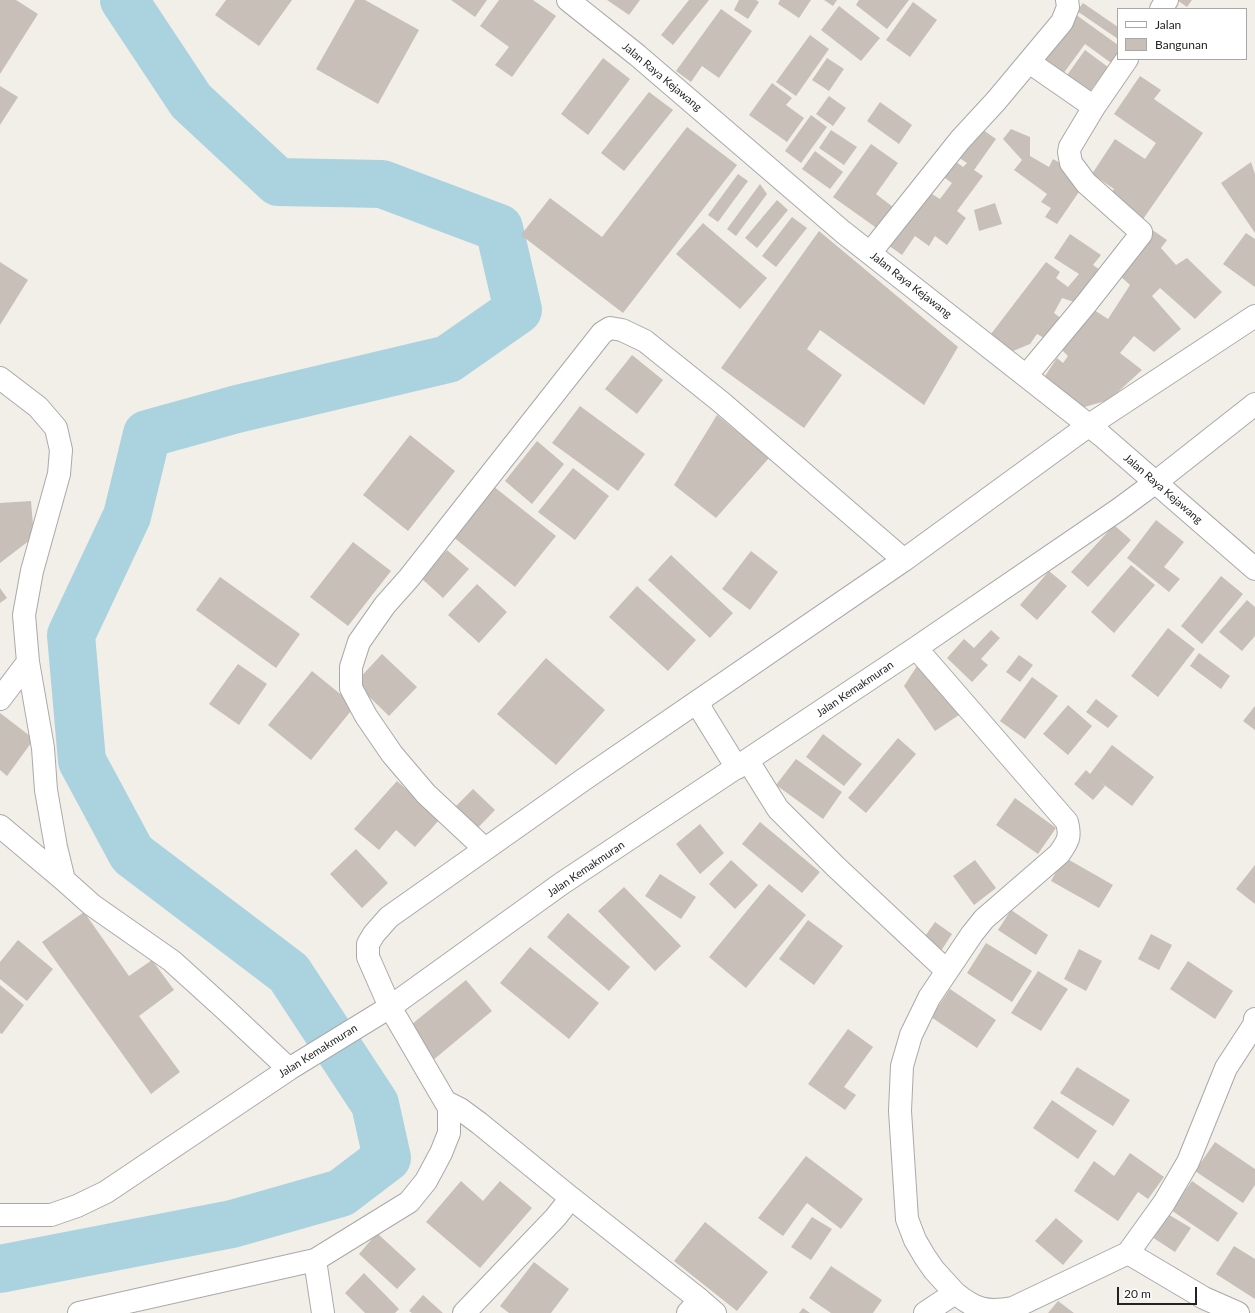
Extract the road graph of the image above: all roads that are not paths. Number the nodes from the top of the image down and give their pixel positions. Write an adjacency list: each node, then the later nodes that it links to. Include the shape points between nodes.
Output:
1 (568, 0): 6 (street, Jalan Raya Kejawang, via 637,55)
2 (1067, 0): 4 (street, via 1068,7 1062,22)
3 (1126, 60): 5 (street)
4 (1029, 62): 5 (street); 6 (street, via 960,140)
5 (1094, 107): 8 (street, via 1070,147 1071,163 1086,183 1141,234)
6 (870, 253): 8 (street, Jalan Raya Kejawang)
7 (1255, 316): 11 (street)
8 (1026, 376): 11 (street, Jalan Raya Kejawang)
9 (0, 378): 16 (street, via 38,407 56,428 61,450 59,474 32,570 24,615)
10 (1255, 404): 12 (street, Jalan Kemakmuran)
11 (1094, 430): 12 (street, Jalan Raya Kejawang); 13 (street)
12 (1153, 480): 14 (street, Jalan Raya Kejawang); 15 (street, Jalan Kemakmuran, via 1118,510)
13 (904, 560): 18 (street); 21 (street, via 721,402 645,341 622,330 610,328 602,333 414,572 385,605 359,642 351,667 351,688 366,716 392,754 426,794)
14 (1255, 569)
15 (916, 648): 19 (street, Jalan Kemakmuran); 23 (street, via 1067,822 1070,833 1059,854 984,919)
16 (28, 662): 17 (street); 22 (street, via 43,748 46,790)
17 (0, 699)
18 (700, 707): 19 (street); 21 (street)
19 (740, 764): 23 (street, via 778,809 835,866); 24 (street, Jalan Kemakmuran, via 561,884)
20 (0, 826): 22 (street)
21 (485, 849): 24 (street, via 389,917 371,939 368,944 368,957)
22 (64, 880): 26 (street, via 92,904 172,961)
23 (947, 971): 32 (street, via 929,998 911,1035 902,1066 900,1111 907,1219 925,1258)
24 (390, 1007): 26 (street, Jalan Kemakmuran); 27 (street)
25 (1255, 1024): 30 (street, via 1226,1068 1188,1162 1164,1203)
26 (289, 1069): 29 (street, Jalan Kemakmuran, via 106,1192 51,1215)
27 (446, 1102): 28 (street, via 479,1123); 31 (street, via 449,1108 449,1133 426,1181 410,1202)
28 (571, 1198): 33 (street); 36 (street)
29 (0, 1215)
30 (1128, 1253): 32 (street, via 1005,1311 991,1312 974,1308); 38 (street, via 1204,1298)
31 (315, 1260): 34 (street); 35 (street)
32 (955, 1293): 37 (street)
33 (701, 1308)
34 (79, 1313)
35 (323, 1313)
36 (464, 1313)
37 (925, 1313)
38 (1238, 1313)

